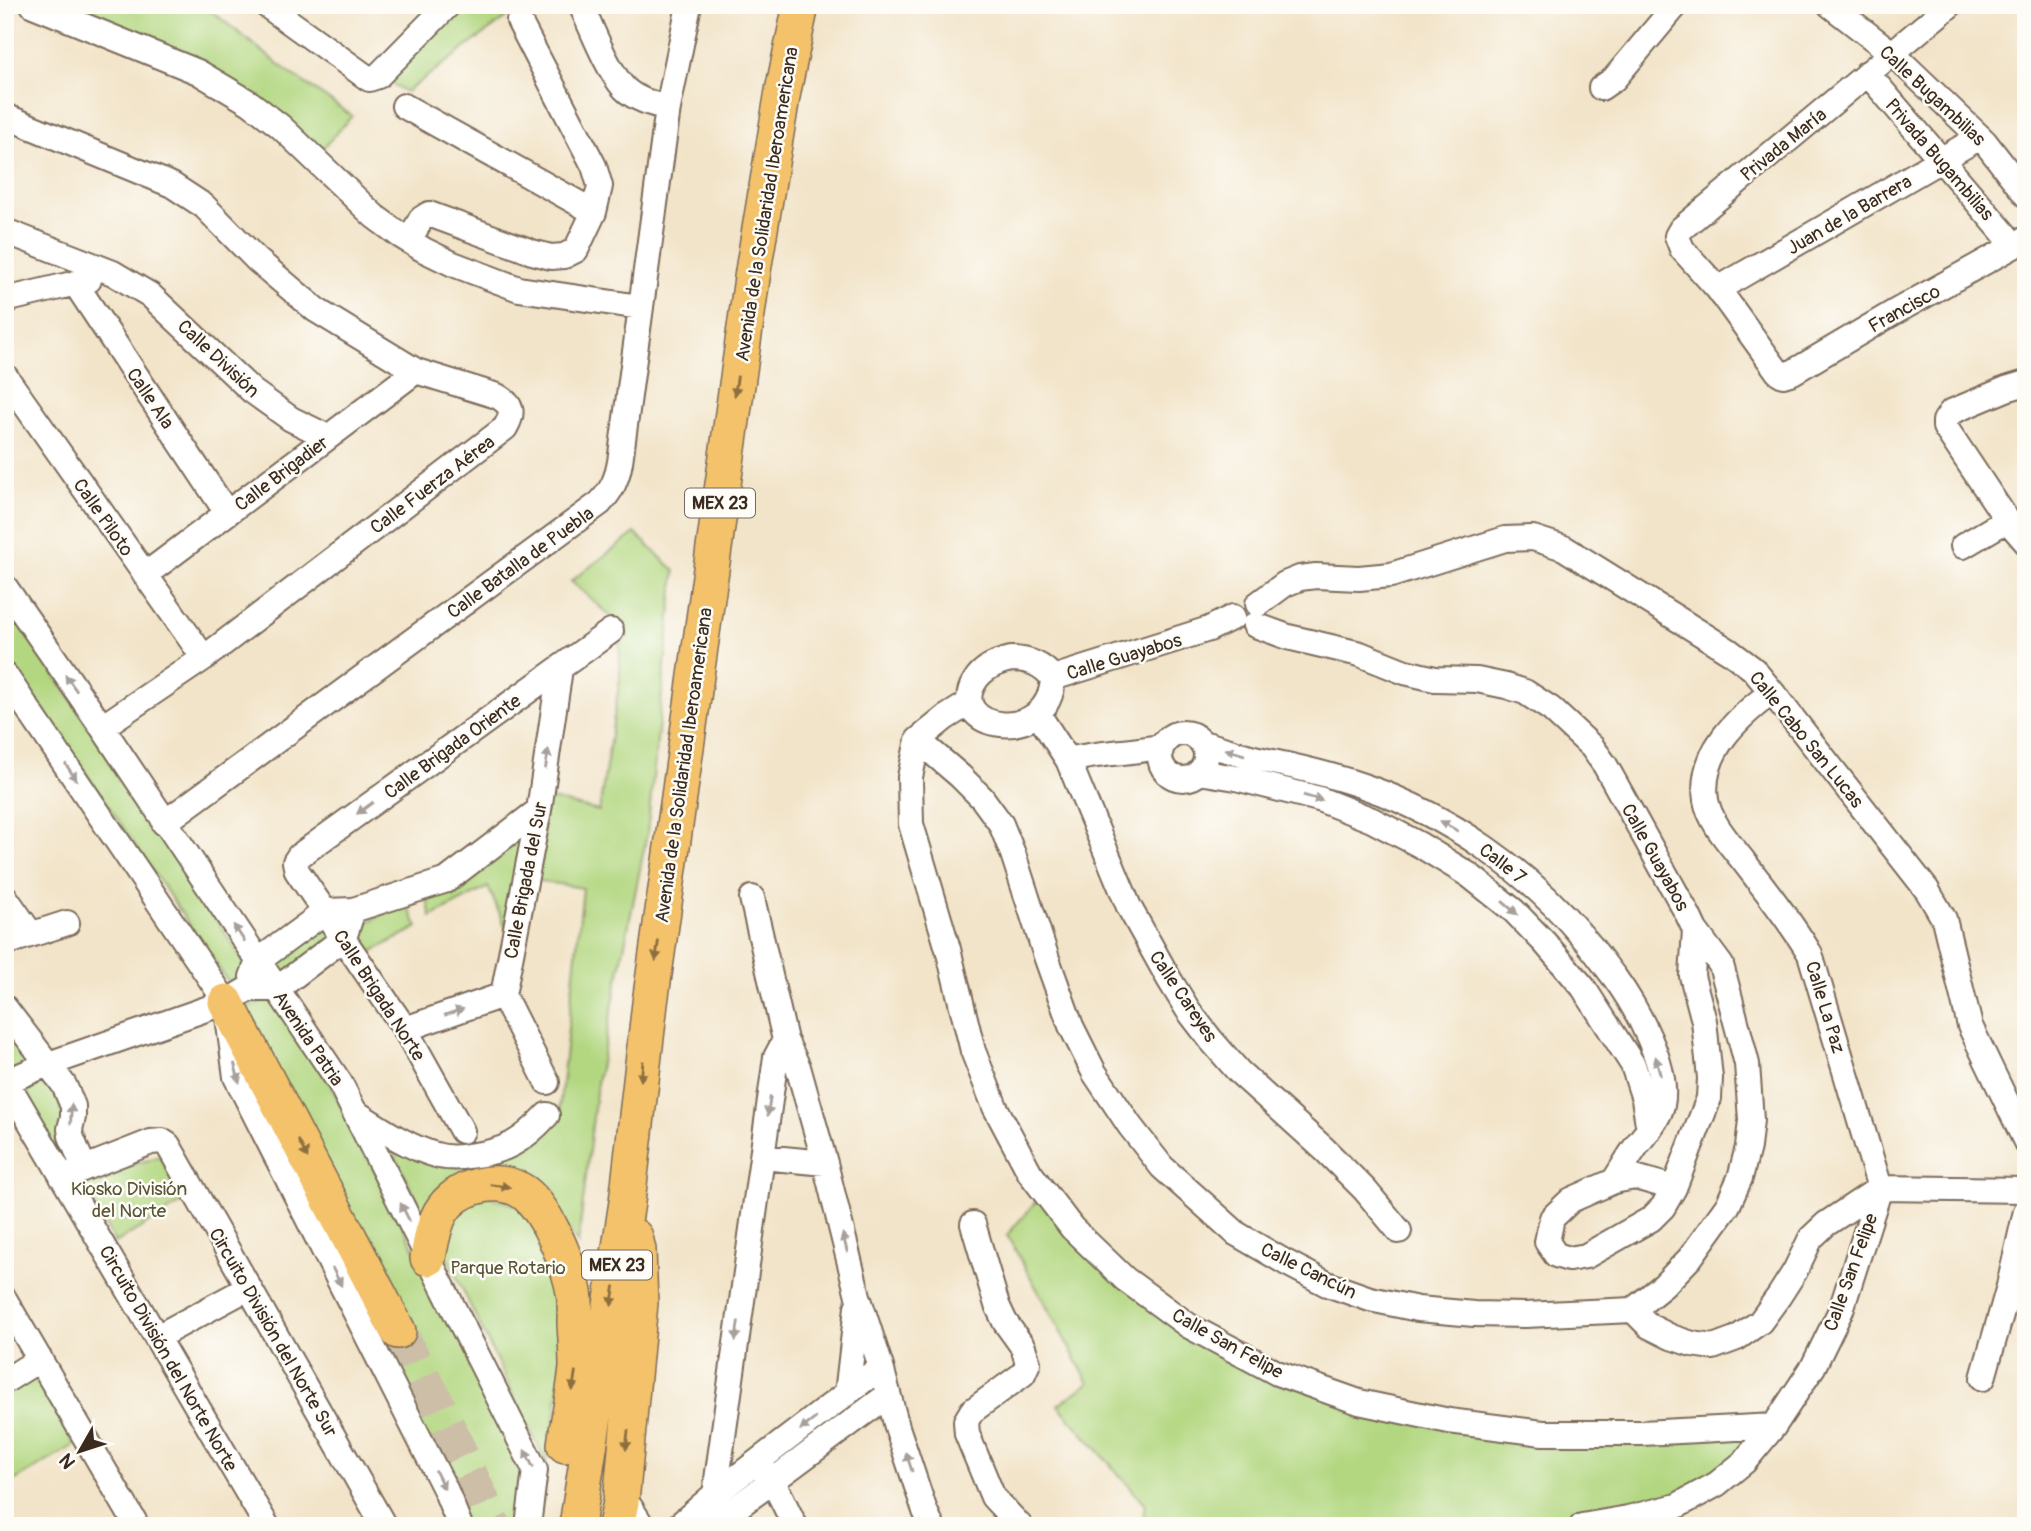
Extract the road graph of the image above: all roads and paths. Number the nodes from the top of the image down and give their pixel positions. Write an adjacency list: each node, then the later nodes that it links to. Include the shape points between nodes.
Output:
1 (33, 5): 24 (street, via 189,68 250,103 374,216)
2 (266, 5): 12 (street)
3 (288, 5): 12 (street)
4 (448, 5): 12 (street, via 374,79 365,78)
5 (581, 5): 17 (street, via 625,89 644,102)
6 (689, 5): 17 (street, Calle Batalla de Puebla)
7 (801, 5): 90 (highway, Avenida de la Solidaridad Iberoamericana / MEX 23, one-way to 90, via 753,271 650,1003)
8 (1676, 5): 15 (street, via 1614,79)
9 (1830, 5): 13 (street, Calle Bugambilias)
10 (1950, 5): 13 (street, Privada María)
11 (519, 21): 22 (street, via 594,166 600,186)
12 (330, 52)
13 (1893, 54): 14 (street, Privada María); 19 (street, Calle Bugambilias)
14 (1867, 74): 20 (street, Privada Bugambilias); 28 (street, Privada María, via 1681,229 1677,236 1682,249)
15 (1601, 88)
16 (404, 106): 22 (street)
17 (668, 108): 30 (street, Calle Batalla de Puebla)
18 (5, 116): 31 (street, Calle Fuerza Aérea, via 136,169 204,205 257,260 316,310)
19 (1980, 137): 20 (street, Juan de la Barrera); 21 (street, Calle Bugambilias)
20 (1941, 160): 25 (street, Privada Bugambilias); 28 (street, Juan de la Barrera)
21 (2026, 195)
22 (594, 212): 24 (street, via 576,250 564,256 532,252 429,214)
23 (5, 231): 26 (street, Calle División)
24 (409, 241): 30 (street, via 519,289)
25 (2020, 242): 28 (street, Francisco, via 1783,375)
26 (113, 273): 27 (street); 34 (street, Calle División, via 150,295 252,391 291,419)
27 (75, 284): 29 (street); 35 (street, Calle Ala)
28 (1718, 289)
29 (5, 300)
30 (640, 307): 57 (street, Calle Batalla de Puebla, via 617,480 600,503)
31 (416, 371): 34 (street, Calle Brigadier); 43 (street, Calle Fuerza Aérea, via 496,396 510,408 511,418 505,428)
32 (5, 376): 39 (street, Calle Piloto)
33 (2026, 383): 36 (street, via 1951,412 1945,421 1947,432)
34 (328, 437): 35 (street, Calle Brigadier)
35 (227, 513): 39 (street, Calle Brigadier)
36 (2007, 520): 37 (street); 38 (street)
37 (2026, 542)
38 (1963, 546)
39 (145, 575): 43 (street, Calle Piloto)
40 (8, 597): 50 (street, Avenida Patria, one-way to 40)
41 (1249, 615): 46 (street, Calle Guayabos); 47 (street, Calle Cabo San Lucas, via 1285,584 1300,578 1391,575 1505,539 1533,538 1564,548 1729,652 1753,669); 64 (street, Calle Guayabos, via 1288,637 1435,679 1506,686 1550,709 1605,765)
42 (611, 631): 44 (street, Calle Brigada Oriente)
43 (204, 657): 50 (street, Calle Fuerza Aérea)
44 (561, 669): 56 (street, Calle Brigada del Sur, one-way to 44); 58 (street, Calle Brigada Oriente, one-way to 58)
45 (5, 674): 70 (street, one-way to 70)
46 (1053, 678): 48 (street, via 1034,662 1001,661 976,680); 49 (street, via 1050,695)
47 (1772, 692): 82 (street, Calle Cabo San Lucas, via 1938,906 1970,1026); 88 (street, Calle La Paz, via 1732,725 1713,753 1706,801 1714,821 1811,954)
48 (969, 703): 49 (street, via 979,717 999,725 1019,724); 51 (street)
49 (1038, 714): 54 (street, Calle Careyes)
50 (102, 727): 57 (street, Avenida Patria)
51 (918, 740): 98 (street, Calle Cancún, via 982,798 1001,824 1067,1015 1094,1072 1162,1167 1237,1234 1327,1284 1418,1309 1525,1315); 107 (street, Calle San Felipe, via 910,777 911,824 990,1096 1030,1173 1072,1228 1125,1279 1189,1326 1277,1373 1359,1402 1449,1422 1543,1433)
52 (1202, 743): 53 (street, via 1195,736 1173,734); 55 (street, via 1206,759); 80 (street, Calle 7, one-way to 52, via 1658,1118 1663,1088 1644,1027 1628,996 1582,936 1522,877 1485,848 1413,806 1323,773)
53 (1160, 753): 54 (street, via 1153,748); 55 (street, via 1162,766 1171,776 1182,779)
54 (1068, 760): 93 (street, Calle Careyes, via 1129,906 1188,1010 1239,1072 1340,1165)
55 (1199, 772): 80 (street, Calle 7, one-way to 80, via 1319,799 1372,820 1469,875 1514,911 1583,987 1633,1065)
56 (539, 810): 62 (street, via 447,880); 71 (street, Calle Brigada del Sur)
57 (164, 823): 68 (street, Avenida Patria, one-way to 57)
58 (295, 862): 61 (street, Calle Brigada Norte)
59 (5, 897): 65 (street)
60 (752, 898): 74 (street)
61 (326, 911): 62 (street); 66 (street, Calle Brigada Norte); 68 (street)
62 (353, 911): 66 (street)
63 (67, 923): 65 (street)
64 (1695, 930): 87 (street, Calle Guayabos, via 1692,976 1704,1021 1709,1098); 98 (street, via 1720,965 1737,1023 1750,1095 1748,1147 1728,1205 1711,1230 1664,1285)
65 (31, 934): 67 (street)
66 (344, 938): 69 (street); 73 (street, Calle Brigada Norte)
67 (5, 943)
68 (258, 961): 69 (street, Avenida Patria); 70 (street)
69 (276, 989): 70 (street); 78 (street, Avenida Patria)
70 (237, 995): 75 (street); 99 (highway, one-way to 99); 114 (street, one-way to 114, via 236,1077)
71 (503, 995): 73 (street, one-way to 71); 77 (street)
72 (5, 1007): 75 (street)
73 (405, 1029): 81 (street, Calle Brigada Norte)
74 (785, 1041): 83 (street, one-way to 83, via 776,1057); 84 (street, via 798,1067)
75 (47, 1065): 76 (street); 85 (street, one-way to 75, via 73,1106 64,1085)
76 (6, 1081): 85 (street, Circuito División del Norte Norte)
77 (547, 1082)
78 (355, 1112): 79 (street, via 396,1138 437,1156 462,1157 493,1153 515,1143); 94 (street, Avenida Patria, one-way to 78)
79 (547, 1115)
80 (1649, 1130): 86 (street, Calle 7)
81 (462, 1131)
82 (2026, 1142)
83 (762, 1157): 84 (street); 109 (street, one-way to 109)
84 (825, 1163): 96 (street, one-way to 84)
85 (73, 1172): 95 (street, Circuito División del Norte Sur, via 162,1141 172,1151); 100 (street, Circuito División del Norte Norte)
86 (1614, 1181): 87 (street, via 1635,1177); 87 (street, Calle Guayabos, via 1571,1200 1552,1218 1546,1242 1556,1255 1569,1259 1597,1250 1651,1219)
87 (1674, 1188)
88 (1880, 1188): 89 (street); 98 (street, via 1811,1238 1760,1322 1737,1338 1713,1347 1692,1344 1649,1326); 107 (street, Calle San Felipe, via 1841,1310 1813,1367)
89 (2026, 1190)
90 (627, 1202): 110 (highway, one-way to 110, via 638,1250 640,1303); 117 (highway, Avenida de la Solidaridad Iberoamericana / MEX 23, one-way to 117)
91 (2026, 1211): 103 (street)
92 (973, 1224): 122 (street, via 997,1305 1028,1363 1023,1374 972,1411 966,1421 967,1434 993,1497)
93 (1399, 1231)
94 (428, 1258): 115 (street, Avenida Patria, one-way to 94, via 535,1470); 116 (highway, one-way to 116, via 442,1210 453,1197 472,1187 496,1184 522,1191 549,1225 574,1292 577,1366 565,1444)
95 (248, 1288): 100 (street); 113 (street, Circuito División del Norte Sur)
96 (858, 1296): 102 (street); 105 (street)
97 (5, 1300): 101 (street)
98 (1633, 1310)
99 (398, 1331)
100 (157, 1337): 112 (street, Circuito División del Norte Norte)
101 (40, 1359): 104 (street); 111 (street)
102 (881, 1367): 105 (street); 106 (street)
103 (1983, 1378)
104 (5, 1381)
105 (847, 1394): 108 (street, one-way to 108)
106 (888, 1395): 108 (street); 121 (street, one-way to 106)
107 (1774, 1426): 123 (street, via 1736,1469 1677,1506)
108 (766, 1471): 109 (street); 119 (street); 120 (street)
109 (715, 1494): 118 (street)
110 (626, 1518)
111 (137, 1526)
112 (267, 1526)
113 (384, 1526)
114 (460, 1526)
115 (528, 1526)
116 (561, 1526)
117 (577, 1526)
118 (678, 1526)
119 (712, 1526)
120 (795, 1526)
121 (932, 1526)
122 (1020, 1526)
123 (1582, 1526)

